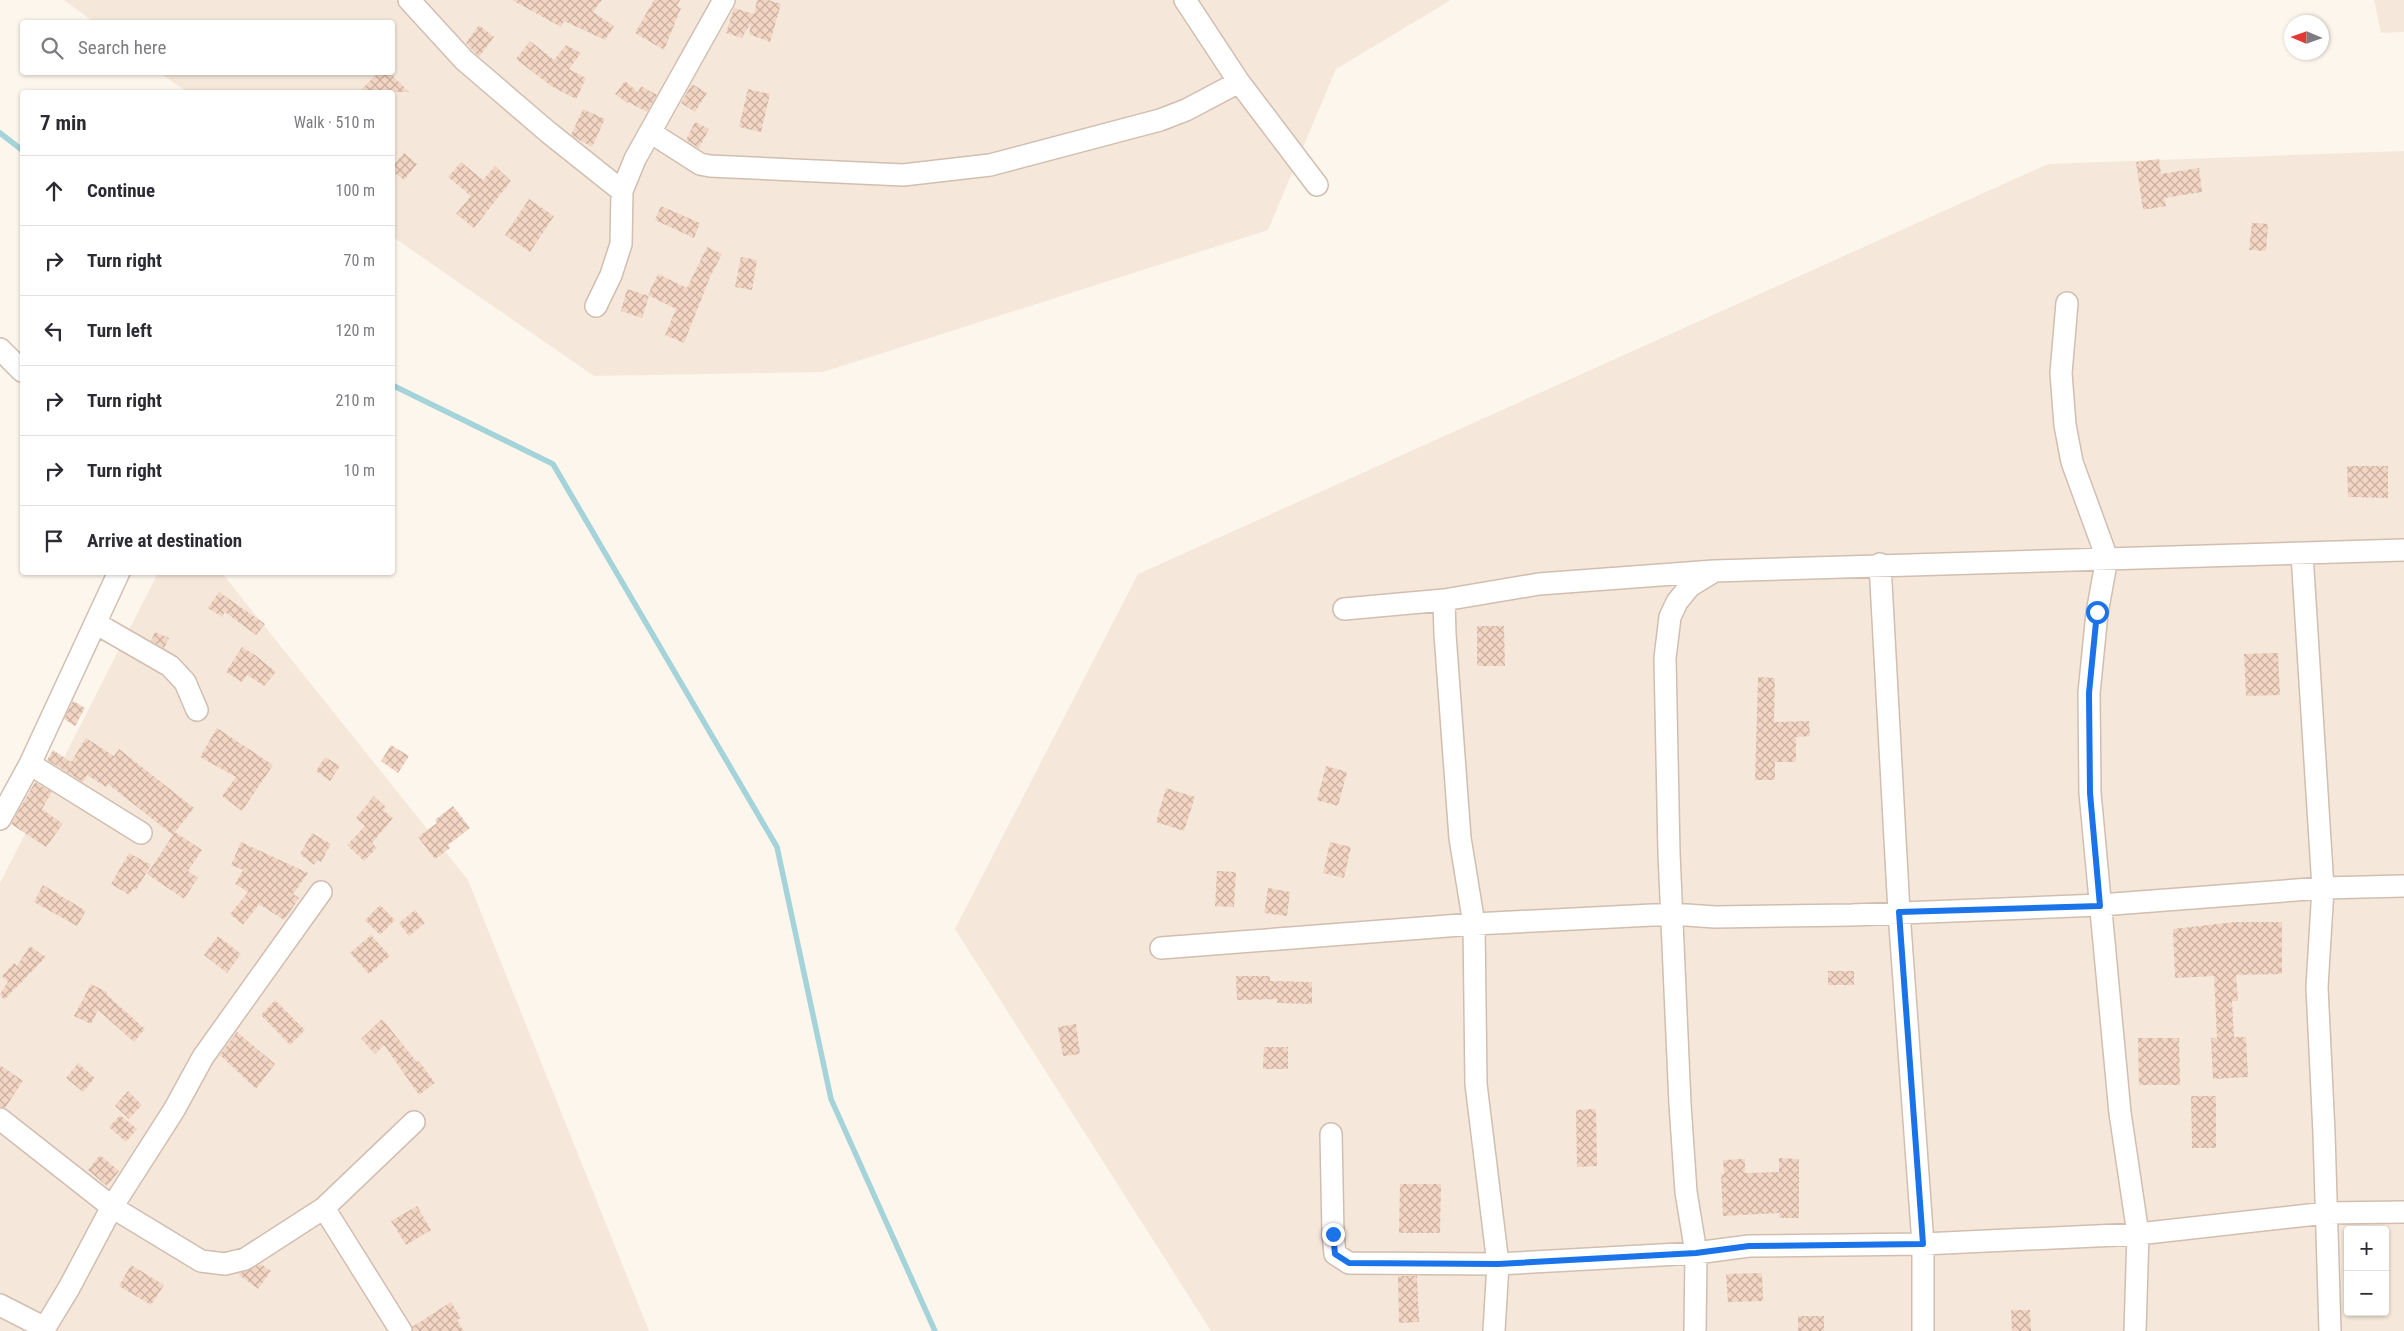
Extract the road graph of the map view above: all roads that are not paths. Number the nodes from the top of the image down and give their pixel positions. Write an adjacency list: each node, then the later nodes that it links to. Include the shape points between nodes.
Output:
1 (409, 0): 7 (street, via 464,60)
2 (724, 0): 5 (street)
3 (1185, 0): 4 (street)
4 (1238, 82): 5 (street, via 1186,110 1133,129 990,165 903,175 710,166 700,164); 6 (street)
5 (650, 132): 7 (street)
6 (1316, 185)
7 (622, 191): 9 (street, via 621,244)
8 (2067, 303): 14 (street, via 2061,373 2065,425 2072,462)
9 (596, 306)
10 (0, 349): 11 (street)
11 (20, 369)
12 (2404, 550): 13 (street)
13 (2302, 554): 14 (street); 26 (street)
14 (2107, 558): 15 (street); 28 (street, via 2097,612 2089,693 2090,793)
15 (1880, 564): 16 (street); 29 (street)
16 (1714, 571): 18 (street, via 1539,584); 30 (street, via 1690,586 1677,602 1667,632 1668,834)
17 (119, 575): 20 (street)
18 (1444, 600): 19 (street); 31 (street, via 1460,838)
19 (1344, 608)
20 (97, 624): 21 (street, via 170,666 185,682); 22 (street)
21 (197, 710)
22 (30, 764): 23 (street); 24 (street)
23 (0, 819)
24 (142, 833)
25 (2404, 886): 26 (street)
26 (2323, 888): 28 (street); 39 (street, via 2317,987)
27 (321, 892): 36 (street, via 203,1057 174,1110)
28 (2100, 906): 29 (street); 40 (street, via 2120,1113)
29 (1899, 912): 30 (street, via 1715,917); 41 (street)
30 (1672, 914): 31 (street); 42 (street, via 1685,1183)
31 (1474, 924): 32 (street); 43 (street, via 1476,1084)
32 (1161, 948)
33 (0, 1119): 36 (street)
34 (414, 1122): 37 (street)
35 (1331, 1134): 43 (street, via 1335,1254 1349,1263)
36 (112, 1207): 37 (street, via 201,1261 224,1264 244,1259); 45 (street)
37 (324, 1208): 46 (street)
38 (2404, 1212): 39 (street)
39 (2326, 1213): 40 (street); 51 (street)
40 (2138, 1234): 41 (street); 50 (street)
41 (1923, 1244): 42 (street, via 1749,1246); 49 (street)
42 (1696, 1253): 43 (street); 48 (street)
43 (1498, 1264): 47 (street)
44 (0, 1304): 45 (street)
45 (44, 1330)
46 (401, 1331)
47 (1494, 1331)
48 (1695, 1331)
49 (1923, 1331)
50 (2135, 1331)
51 (2330, 1331)

